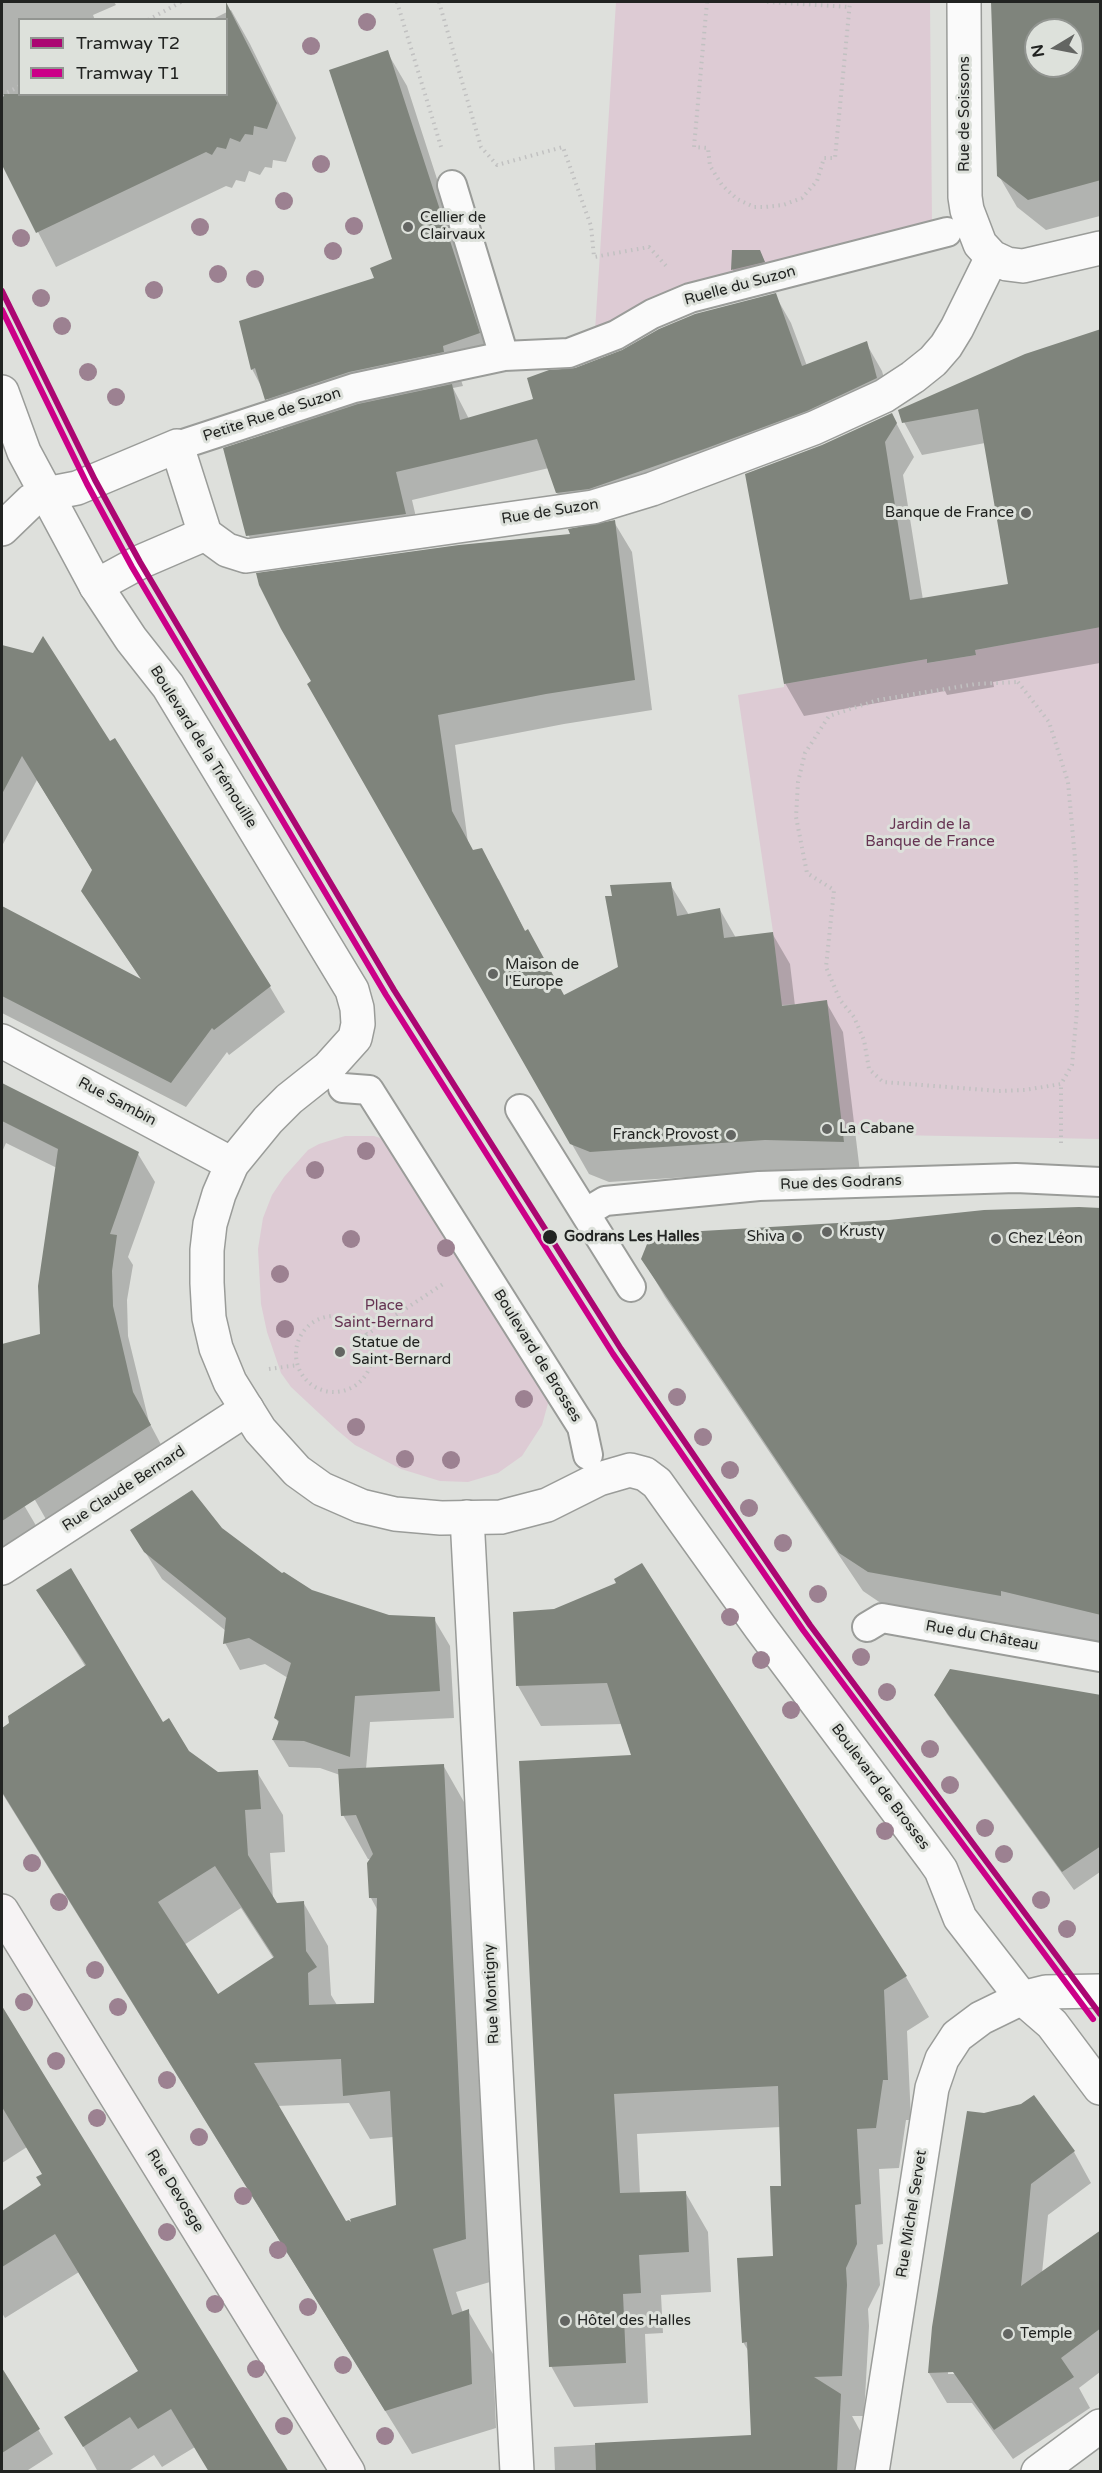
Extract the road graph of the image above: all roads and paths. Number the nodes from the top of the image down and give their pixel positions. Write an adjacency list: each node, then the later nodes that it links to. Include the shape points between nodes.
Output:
1 (181, 2): 8 (path)
2 (397, 2): 11 (path)
3 (439, 2): 15 (path, via 481,147 497,165 563,147 591,226 594,257 649,247)
4 (707, 2): 7 (path, via 694,147 708,148 710,166 722,185 737,199 754,207 783,205 801,198 817,181 824,158 835,158)
5 (767, 2): 7 (path)
6 (964, 2): 12 (street, Rue de Soissons, via 965,197)
7 (850, 4)
8 (152, 18)
9 (18, 87): 10 (path)
10 (2, 95)
11 (452, 185): 16 (street)
12 (959, 229): 14 (street, Rue de Soissons); 15 (street, Ruelle du Suzon)
13 (1101, 248): 14 (street, via 1023,266)
14 (992, 257): 21 (street, Rue de Suzon, via 946,346 913,377 884,396 814,428 652,489 593,507 246,556 227,550)
15 (690, 298): 16 (street, Ruelle du Suzon, via 569,353)
16 (504, 356): 18 (street, Petite Rue de Suzon, via 354,388)
17 (2, 392): 19 (street, Boulevard de la Trémouille, via 24,452)
18 (177, 446): 19 (street, Petite Rue de Suzon, via 77,488); 21 (street)
19 (46, 494): 20 (street, via 31,501); 22 (street, Boulevard de la Trémouille)
20 (2, 529)
21 (205, 534): 22 (street)
22 (96, 586): 24 (street, Boulevard de la Trémouille, via 168,686 352,990 358,1024)
23 (2, 1041): 27 (street, Rue Sambin)
24 (336, 1078): 27 (street, via 273,1115); 31 (street, via 369,1090)
25 (1061, 1084): 25 (path, via 1072,1065 1077,1010 1076,869 1068,782 1049,722 1018,682 928,690 878,700 829,717 805,753 796,817 807,873 834,890 826,967 864,1040 869,1069 884,1082 922,1085 999,1091); 28 (path)
26 (520, 1109): 30 (street)
27 (232, 1164): 36 (street, via 210,1224 208,1306 219,1356)
28 (1060, 1180): 29 (street, Rue des Godrans); 30 (street, Rue des Godrans, via 759,1186 605,1201)
29 (1101, 1182)
30 (585, 1213): 32 (street)
31 (478, 1260): 33 (path); 37 (street, Boulevard de Brosses, via 582,1427)
32 (632, 1287)
33 (366, 1335): 34 (path, via 347,1318 320,1318 301,1335 296,1347); 34 (path, via 371,1358 362,1379 353,1387 330,1392 318,1388 308,1382)
34 (298, 1365): 35 (path)
35 (265, 1370)
36 (247, 1409): 38 (street, via 270,1443 297,1471 322,1489 361,1506 395,1514); 39 (street, Rue Claude Bernard)
37 (588, 1455)
38 (467, 1517): 44 (street, Boulevard de Brosses, via 527,1512 599,1479 630,1470 657,1483 934,1860 960,1918); 48 (street, Rue Montigny)
39 (2, 1568)
40 (867, 1627): 41 (street, Rue du Château, via 882,1617)
41 (1101, 1657)
42 (2, 1911): 47 (main road, Rue Devosge)
43 (1101, 1991): 44 (street, Rue Michel Servet, via 1046,1992)
44 (1022, 1998): 45 (street, Boulevard de Brosses, via 1052,2024); 49 (street, Rue Michel Servet, via 981,2018 957,2036 942,2059 932,2088)
45 (1101, 2088)
46 (1101, 2426): 50 (street)
47 (348, 2472)
48 (517, 2472)
49 (872, 2472)
50 (1038, 2472)

